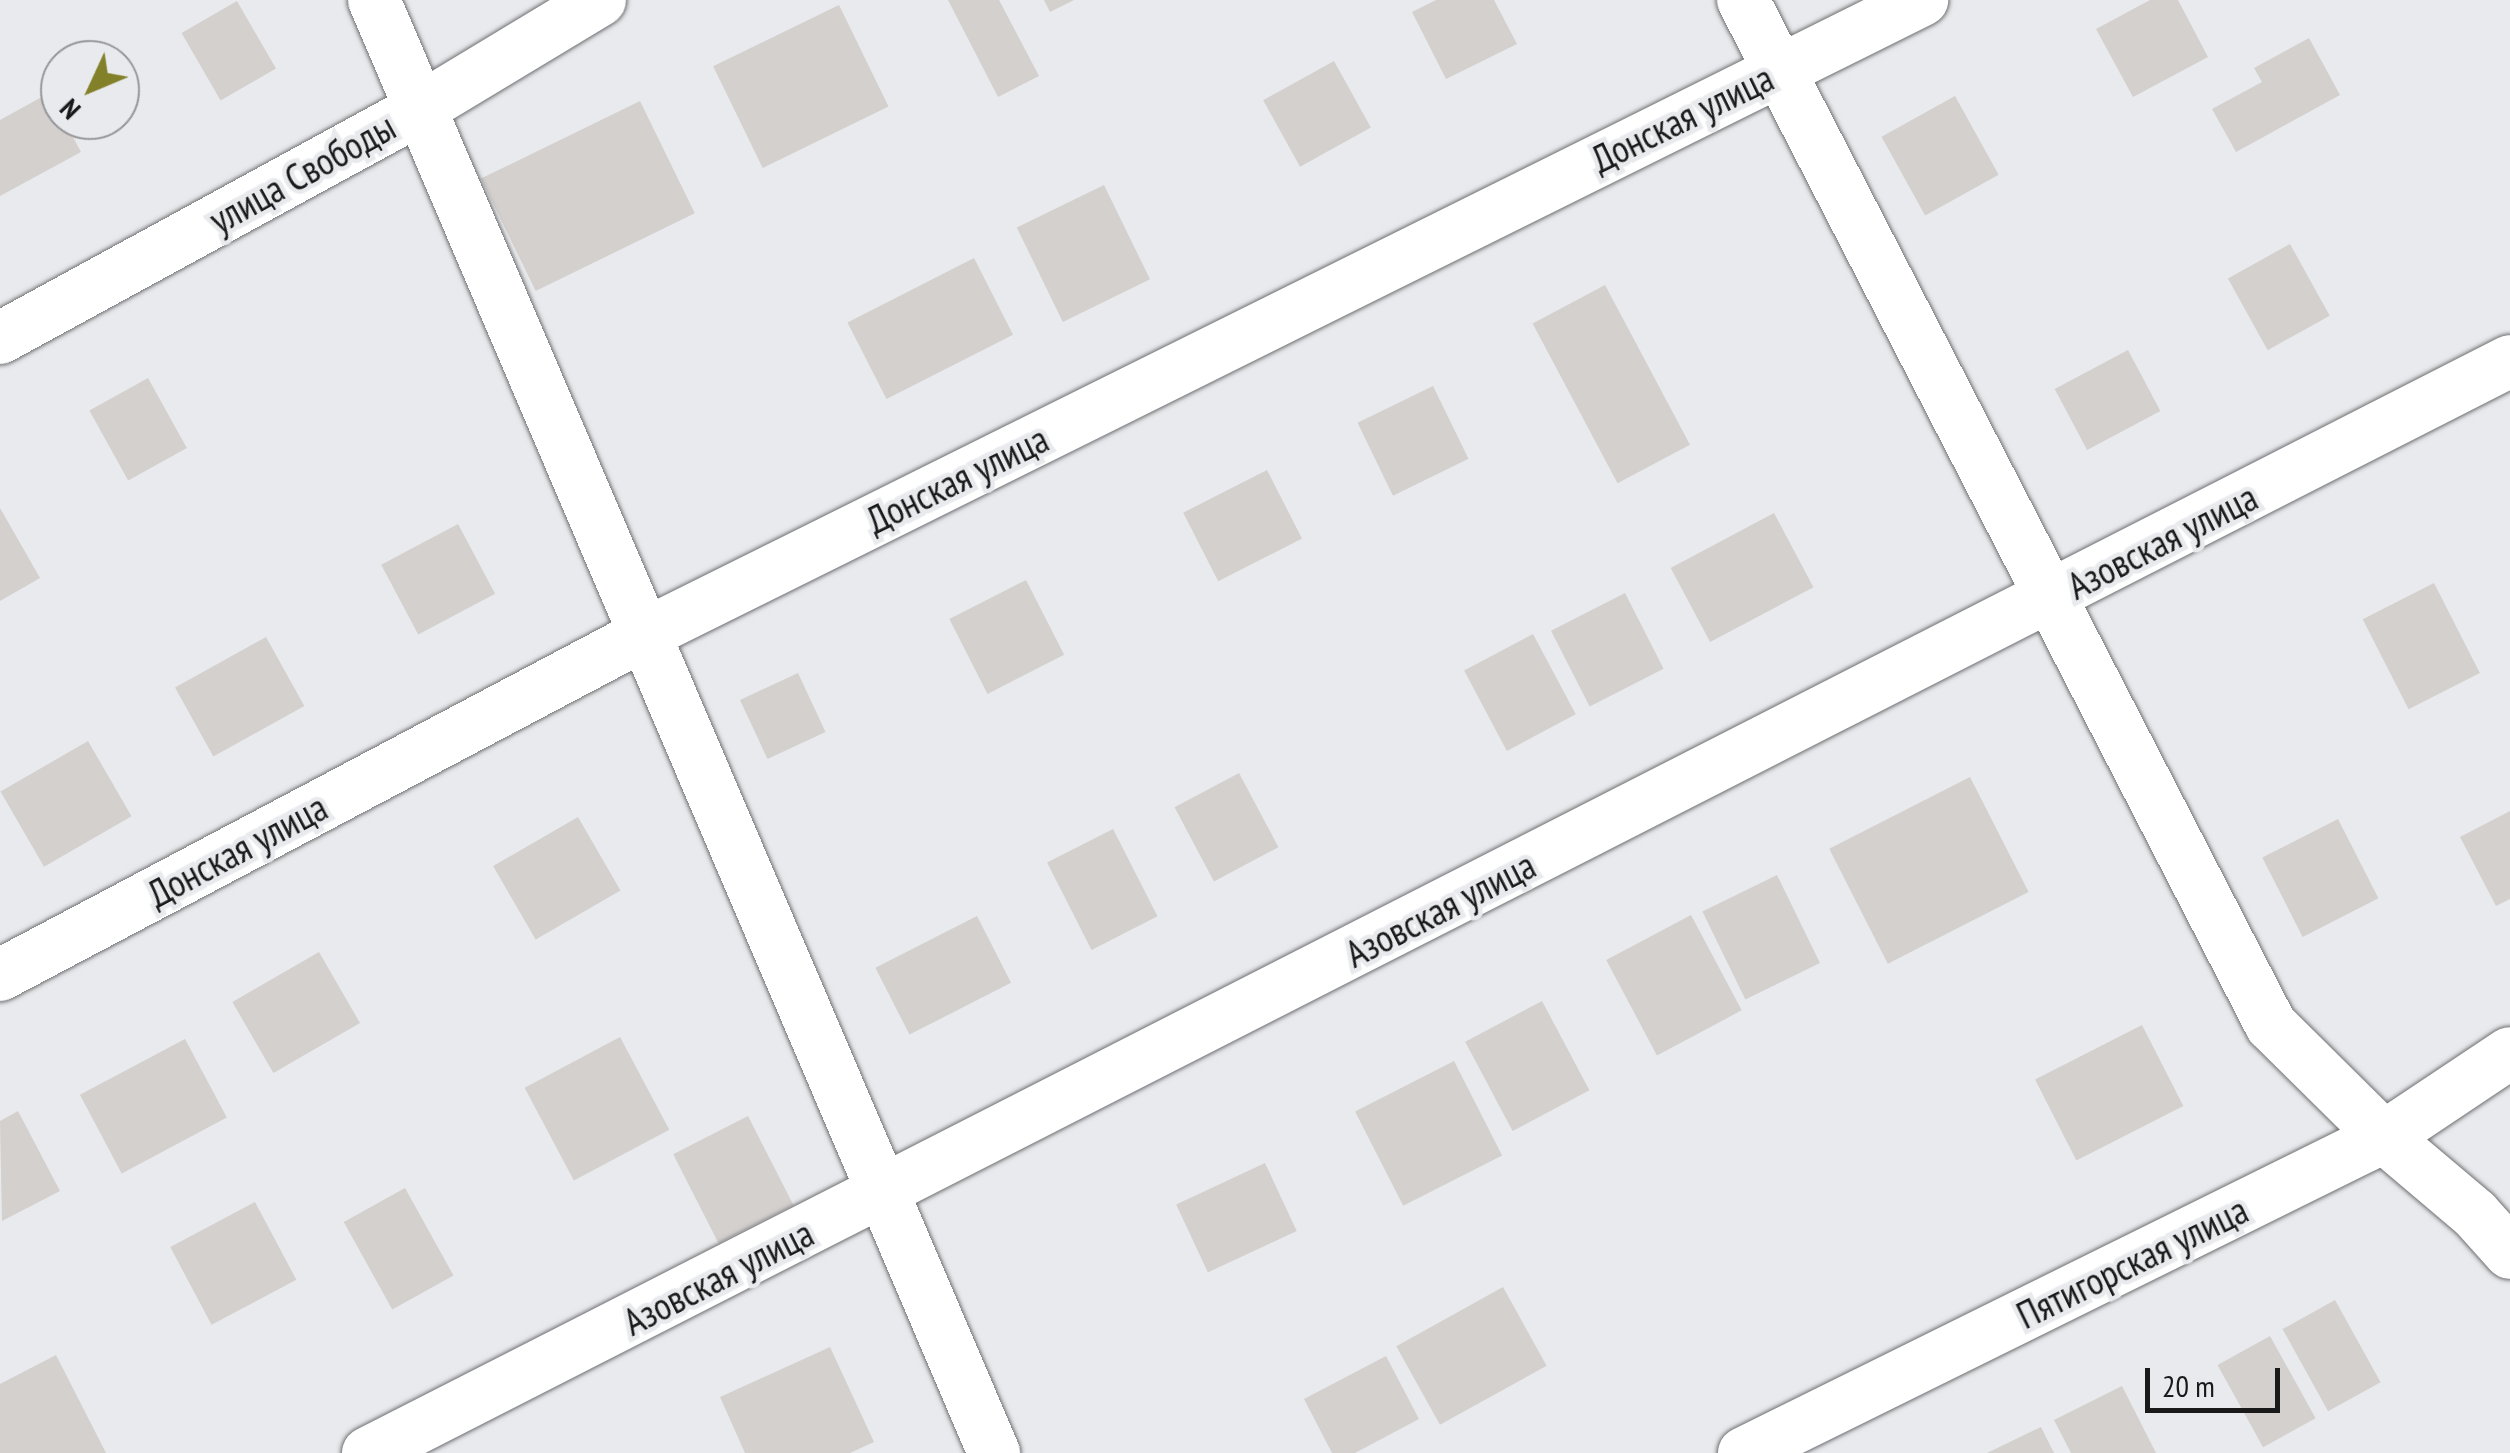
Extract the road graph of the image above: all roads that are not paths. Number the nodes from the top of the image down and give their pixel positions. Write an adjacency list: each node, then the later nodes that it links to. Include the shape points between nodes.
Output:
1 (374, 0): 6 (street)
2 (600, 0): 6 (street, улица Свободы)
3 (1743, 0): 5 (street)
4 (1922, 0): 5 (street, Донская улица)
5 (1778, 70): 9 (street); 10 (street, Донская улица)
6 (421, 108): 7 (street, улица Свободы); 10 (street)
7 (0, 338)
8 (2510, 361): 9 (street, Азовская улица)
9 (2051, 598): 13 (street, via 2271,1025); 14 (street, Азовская улица)
10 (645, 634): 11 (street, Донская улица); 14 (street)
11 (0, 975)
12 (2510, 1054): 13 (street, Пятигорская улица)
13 (2384, 1138): 15 (street, via 2475,1214); 18 (street, Пятигорская улица)
14 (882, 1194): 16 (street, Азовская улица); 17 (street)
15 (2510, 1253)
16 (368, 1453)
17 (994, 1453)
18 (1744, 1453)

